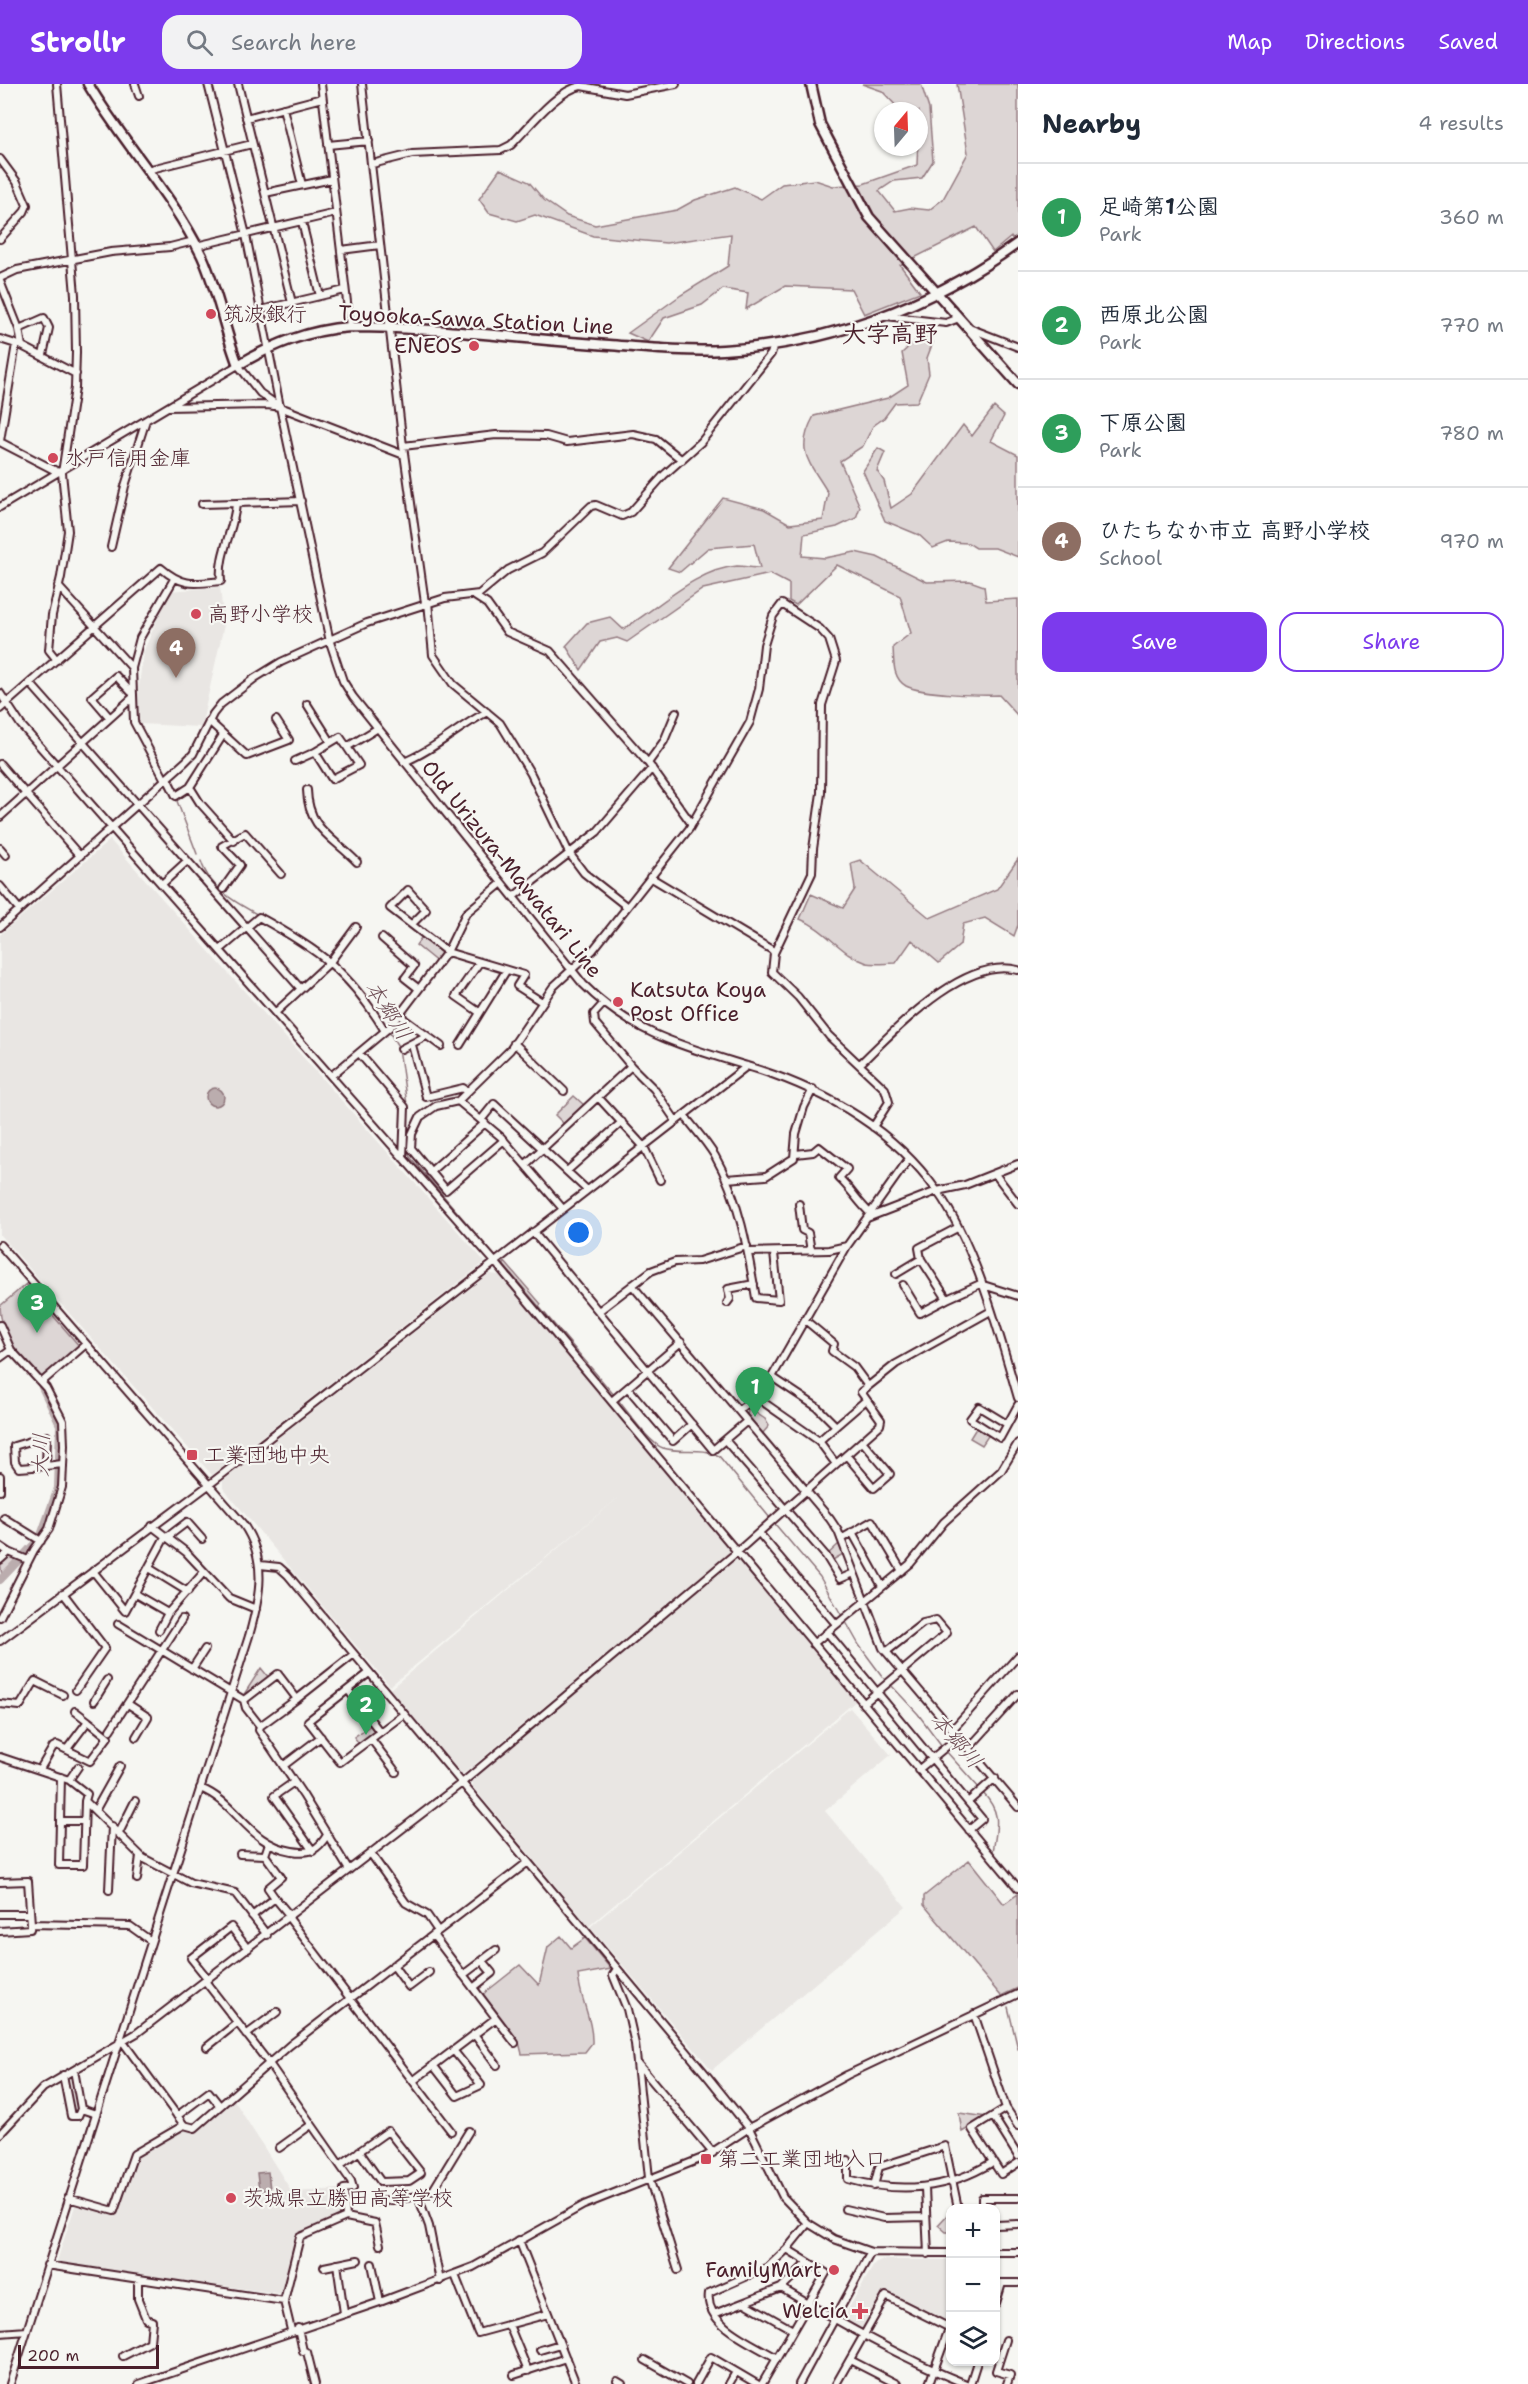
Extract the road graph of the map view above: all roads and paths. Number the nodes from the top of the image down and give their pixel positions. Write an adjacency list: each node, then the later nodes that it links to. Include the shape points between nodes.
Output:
1 (57, 84): 34 (street)
2 (88, 84): 21 (main road)
3 (135, 84): 11 (street)
4 (208, 84): 18 (street, Old Urizura-Mawatari Line)
5 (238, 84): 14 (street)
6 (321, 84): 12 (street)
7 (362, 84): 15 (street)
8 (676, 84): 10 (street, via 625,94)
9 (811, 84): 37 (main road, via 820,124 869,217)
10 (580, 85): 20 (street, via 560,96 511,145 501,150 412,154)
11 (139, 96)
12 (322, 98): 13 (street); 17 (street)
13 (283, 108): 14 (street); 23 (street)
14 (246, 118): 16 (street)
15 (369, 141): 17 (street); 20 (street)
16 (252, 144): 18 (street); 24 (street)
17 (328, 145): 22 (street)
18 (225, 150): 21 (street); 28 (street, Old Urizura-Mawatari Line)
19 (0, 159): 29 (street, via 17,182 27,205)
20 (372, 164): 32 (street)
21 (147, 170): 31 (main road)
22 (332, 179): 23 (street); 25 (street)
23 (302, 185): 24 (street)
24 (265, 193): 27 (street)
25 (336, 213): 26 (street); 33 (street)
26 (302, 222): 27 (street); 38 (street)
27 (273, 228): 28 (street); 39 (street)
28 (246, 235): 31 (street); 40 (street, Old Urizura-Mawatari Line)
29 (0, 239)
30 (1018, 243): 37 (main road, Toyooka-Sawa Station Line)
31 (195, 244): 34 (street, via 111,252); 53 (main road, via 214,286)
32 (380, 244): 33 (street); 46 (street)
33 (341, 250): 36 (street)
34 (72, 261): 35 (street, via 17,270); 54 (street)
35 (0, 280): 45 (street)
36 (345, 290): 38 (street); 43 (street)
37 (937, 294): 41 (main road, Toyooka-Sawa Station Line); 42 (main road)
38 (320, 297): 39 (street)
39 (292, 303): 40 (street)
40 (261, 310): 50 (street, Old Urizura-Mawatari Line)
41 (886, 316): 42 (street, via 946,323); 49 (main road, Toyooka-Sawa Station Line)
42 (959, 318): 44 (main road)
43 (350, 327): 46 (main road, Toyooka-Sawa Station Line); 50 (main road, Toyooka-Sawa Station Line, via 305,334)
44 (968, 328): 51 (street); 55 (main road)
45 (20, 329): 48 (street); 52 (street, via 44,318 49,328)
46 (390, 329): 49 (main road, Toyooka-Sawa Station Line, via 681,350); 60 (street)
47 (0, 339): 48 (street)
48 (19, 345): 52 (street); 59 (street)
49 (774, 345): 62 (street, via 771,354 701,442)
50 (270, 347): 53 (main road, Toyooka-Sawa Station Line); 57 (street, Old Urizura-Mawatari Line)
51 (1018, 347)
52 (43, 355): 54 (street)
53 (238, 365): 56 (street); 57 (street, via 260,393)
54 (76, 374): 63 (street)
55 (1018, 384)
56 (167, 407): 57 (street); 58 (street)
57 (280, 407): 61 (street); 64 (street, Old Urizura-Mawatari Line)
58 (146, 420): 63 (street); 68 (street)
59 (0, 442): 63 (street)
60 (403, 446): 61 (street); 62 (street, via 496,435 546,436 567,442 639,434 656,439)
61 (404, 454): 72 (street)
62 (682, 460): 71 (street, via 627,515 591,506 539,556 508,570 485,590)
63 (60, 471): 67 (street); 70 (street, via 68,531)
64 (301, 501): 66 (street); 74 (street, Old Urizura-Mawatari Line)
65 (202, 504): 66 (street)
66 (237, 504): 69 (street, via 220,571 221,581 185,583)
67 (0, 507)
68 (111, 547)
69 (174, 579): 73 (street, via 161,568); 76 (street, via 140,638)
70 (58, 586): 73 (street); 75 (street, via 49,650)
71 (472, 595): 72 (street); 98 (street, via 487,604 507,632 550,651)
72 (427, 603): 74 (street, via 367,623); 83 (street, via 433,655 453,684)
73 (97, 627): 75 (street); 76 (street)
74 (330, 642): 87 (street, via 281,662 251,680 221,704); 88 (street, Old Urizura-Mawatari Line, via 343,681)
75 (57, 660): 77 (street)
76 (132, 668): 79 (street)
77 (30, 683): 80 (street); 91 (street)
78 (0, 693): 80 (street)
79 (131, 696): 85 (street); 85 (street, via 116,676 92,697); 99 (street, via 134,722)
80 (7, 703): 82 (street); 97 (street)
81 (307, 704): 90 (street)
82 (0, 710)
83 (487, 712): 95 (street, via 451,732 424,754); 109 (street, via 500,723 531,774)
84 (676, 712): 98 (street)
85 (110, 718): 91 (street)
86 (276, 720): 89 (street, via 289,740 262,752 256,750 247,756)
87 (209, 721): 89 (street); 99 (street, via 193,754)
88 (378, 728): 92 (street); 95 (street, Old Urizura-Mawatari Line)
89 (223, 735): 100 (street)
90 (331, 742): 92 (street, via 340,737); 93 (street)
91 (82, 743): 97 (street); 103 (street)
92 (347, 747): 93 (street, via 359,765 332,779)
93 (315, 752): 94 (street)
94 (295, 761)
95 (404, 762): 116 (street, Old Urizura-Mawatari Line)
96 (0, 764): 102 (street)
97 (58, 766): 102 (street); 106 (street)
98 (650, 766): 105 (street); 109 (street, via 597,832)
99 (166, 779): 100 (street, via 176,796); 103 (street)
100 (190, 787): 107 (street)
101 (307, 790): 113 (street, via 309,813 328,837)
102 (26, 794): 104 (street); 111 (street)
103 (137, 804): 106 (street); 112 (street)
104 (0, 817)
105 (691, 823): 115 (street); 130 (street, via 750,722 765,645 773,616 782,604 820,629 829,639 836,661 822,705 822,773 812,873)
106 (112, 828): 111 (street); 117 (street)
107 (234, 841): 114 (street, via 245,833); 119 (street, via 222,846 240,865)
108 (0, 848): 110 (street)
109 (569, 854): 120 (street); 121 (street, via 584,873)
110 (6, 855)
111 (80, 856): 122 (street)
112 (187, 861): 117 (street); 125 (street)
113 (357, 862)
114 (281, 874)
115 (650, 877): 121 (street); 130 (street)
116 (502, 883): 120 (street, Old Urizura-Mawatari Line); 129 (street, via 466,913)
117 (162, 884): 128 (street)
118 (0, 885): 122 (street)
119 (223, 889)
120 (513, 897): 134 (street, Old Urizura-Mawatari Line)
121 (626, 906): 134 (street, via 593,950)
122 (20, 909): 124 (street)
123 (412, 924): 123 (street, via 390,908 408,890 426,910); 129 (street)
124 (0, 927)
125 (246, 927): 128 (street); 131 (street, via 259,917); 136 (street)
126 (356, 927): 131 (street)
127 (382, 939): 137 (street, via 414,966 405,978)
128 (220, 950): 140 (street)
129 (447, 952): 132 (street); 137 (street)
130 (774, 954): 151 (street, via 772,972 829,1036)
131 (332, 959): 136 (street); 143 (street)
132 (479, 963): 133 (street); 141 (street, via 456,996)
133 (506, 970): 138 (street, via 524,975 517,986); 141 (street)
134 (571, 970): 138 (street); 139 (street, Old Urizura-Mawatari Line)
135 (1018, 970): 151 (street, via 992,968 972,975 936,997)
136 (301, 989): 140 (street)
137 (419, 989): 142 (street)
138 (542, 1002): 145 (street)
139 (603, 1004): 152 (street, via 594,1014 595,1023); 153 (street, Old Urizura-Mawatari Line, via 647,1032)
140 (276, 1012): 154 (street)
141 (479, 1012): 147 (street)
142 (401, 1013): 143 (street); 144 (street)
143 (388, 1029): 150 (street)
144 (426, 1036): 146 (street); 148 (street)
145 (514, 1043): 156 (street); 157 (street)
146 (412, 1045): 149 (street); 156 (street, via 426,1097 463,1088)
147 (460, 1045)
148 (441, 1046)
149 (401, 1049)
150 (359, 1053): 154 (street); 169 (street, via 405,1107)
151 (860, 1064): 164 (street, via 889,1098)
152 (632, 1066): 158 (street); 163 (street, via 654,1089)
153 (747, 1066): 155 (street, Old Urizura-Mawatari Line); 160 (street)
154 (331, 1077): 171 (street)
155 (813, 1089): 164 (street, Old Urizura-Mawatari Line); 170 (street, via 796,1134)
156 (467, 1091): 159 (street)
157 (564, 1091)
158 (598, 1097): 162 (street); 168 (street)
159 (458, 1101): 161 (street); 167 (street, via 436,1106 420,1117)
160 (684, 1115): 163 (street); 178 (street, via 714,1154)
161 (483, 1121): 165 (street); 168 (street, via 494,1104); 176 (street)
162 (622, 1122): 166 (street); 175 (street)
163 (676, 1122): 166 (street)
164 (873, 1127): 172 (street, Old Urizura-Mawatari Line)
165 (504, 1140): 174 (street); 176 (street, via 446,1190)
166 (644, 1147): 179 (street); 180 (street)
167 (411, 1148): 169 (street); 176 (street)
168 (544, 1148): 174 (street); 175 (street)
169 (403, 1150): 171 (street)
170 (796, 1154): 178 (street, via 766,1176); 185 (street, via 813,1152 819,1147 847,1169 839,1178)
171 (403, 1158): 194 (street)
172 (908, 1160): 181 (street, Old Urizura-Mawatari Line); 185 (street)
173 (1018, 1164): 177 (street)
174 (525, 1165): 184 (street)
175 (567, 1171): 180 (street)
176 (430, 1172)
177 (995, 1174): 181 (street); 183 (street)
178 (726, 1179): 190 (street)
179 (660, 1180)
180 (587, 1190): 184 (street)
181 (937, 1191): 185 (street); 186 (street, Old Urizura-Mawatari Line)
182 (799, 1204): 191 (street, via 802,1230 808,1233)
183 (1018, 1204)
184 (563, 1209): 187 (street)
185 (869, 1215): 189 (street)
186 (957, 1228): 193 (street, via 918,1248); 197 (street, Old Urizura-Mawatari Line)
187 (533, 1233): 194 (street); 203 (street)
188 (0, 1245): 208 (street)
189 (847, 1246): 191 (street); 205 (street)
190 (748, 1249): 192 (street); 196 (street); 198 (street, via 699,1261 675,1262 651,1271)
191 (811, 1251): 192 (street)
192 (774, 1253): 196 (street, via 779,1300 756,1298)
193 (921, 1259): 195 (street); 201 (street)
194 (495, 1262): 217 (street); 235 (street)
195 (896, 1274)
196 (754, 1284): 202 (street, via 728,1289)
197 (980, 1284): 200 (street); 201 (street); 204 (street, Old Urizura-Mawatari Line)
198 (632, 1285): 203 (street); 207 (street)
199 (903, 1285): 201 (street, via 920,1313)
200 (1018, 1296)
201 (947, 1299)
202 (727, 1303)
203 (600, 1310): 211 (street)
204 (991, 1311): 214 (street, via 896,1364); 218 (street, Old Urizura-Mawatari Line)
205 (805, 1320): 212 (street); 214 (street, via 834,1344 832,1351 854,1367)
206 (0, 1326): 209 (street)
207 (681, 1342): 211 (street); 221 (street)
208 (86, 1344): 213 (street); 235 (street)
209 (10, 1351): 210 (street); 213 (street)
210 (0, 1358)
211 (649, 1370): 215 (street); 223 (street)
212 (772, 1377): 216 (street); 225 (street, via 817,1407)
213 (42, 1382): 232 (street, via 63,1421)
214 (868, 1386): 219 (street, via 860,1394)
215 (628, 1388): 217 (street); 223 (street, via 673,1441)
216 (756, 1396): 221 (street); 227 (street)
217 (616, 1398): 249 (street)
218 (1018, 1398)
219 (865, 1401): 225 (street); 228 (street, via 881,1420)
220 (1018, 1405): 224 (street)
221 (739, 1410): 222 (street)
222 (747, 1421): 226 (street); 237 (street)
223 (692, 1424): 226 (street, via 713,1450)
224 (1007, 1425): 224 (street, via 1000,1438 970,1419 979,1407)
225 (836, 1426): 227 (street)
226 (725, 1440): 238 (street)
227 (819, 1441): 231 (street)
228 (862, 1441): 230 (street); 230 (street, via 890,1474 874,1488)
229 (1018, 1443): 255 (street, via 1001,1471 944,1522)
230 (846, 1455): 231 (street)
231 (836, 1464): 237 (street)
232 (59, 1465): 233 (street); 246 (street, via 62,1487 49,1529)
233 (46, 1466): 233 (street, via 19,1468 14,1446 47,1436)
234 (0, 1476): 236 (street)
235 (210, 1484): 240 (street); 252 (street, via 249,1532)
236 (0, 1491)
237 (806, 1492): 238 (street); 245 (street)
238 (786, 1510): 242 (street); 257 (street, via 826,1556 840,1580)
239 (4, 1518): 246 (street)
240 (152, 1526): 243 (street); 254 (street)
241 (852, 1532): 245 (street); 255 (street, via 872,1521); 258 (street)
242 (759, 1533): 249 (street); 267 (street)
243 (165, 1538): 244 (street, via 187,1522); 253 (street); 256 (street, via 186,1552)
244 (202, 1539)
245 (841, 1539): 257 (street)
246 (41, 1541): 250 (street)
247 (0, 1545): 248 (street)
248 (9, 1552): 250 (street); 251 (street)
249 (737, 1552): 272 (street); 319 (street)
250 (25, 1559): 265 (street)
251 (0, 1560)
252 (260, 1565): 263 (street); 276 (street, via 283,1570)
253 (149, 1568): 259 (street); 261 (street)
254 (93, 1571): 260 (street); 261 (street, via 125,1611)
255 (902, 1571): 258 (street)
256 (204, 1572): 259 (street); 263 (street, via 230,1598)
257 (854, 1574): 262 (street)
258 (882, 1586): 262 (street)
259 (188, 1592): 264 (street)
260 (63, 1593): 271 (street); 282 (street, via 105,1648)
261 (135, 1594): 264 (street)
262 (864, 1600): 267 (street); 275 (street)
263 (256, 1609): 284 (street)
264 (168, 1613): 269 (street)
265 (0, 1617)
266 (182, 1619): 274 (street)
267 (838, 1623): 270 (street)
268 (118, 1624): 274 (street)
269 (159, 1630)
270 (827, 1632): 272 (street); 285 (street)
271 (0, 1641)
272 (813, 1644): 293 (street)
273 (205, 1648): 278 (street)
274 (162, 1651): 278 (street); 292 (street)
275 (886, 1652): 279 (street); 279 (street, via 922,1623 936,1620 947,1633)
276 (354, 1654): 280 (street); 288 (street)
277 (1018, 1656): 299 (street)
278 (192, 1669): 284 (street)
279 (901, 1671): 285 (street); 299 (street)
280 (369, 1673): 283 (street); 295 (street)
281 (107, 1680): 290 (street)
282 (76, 1690)
283 (348, 1690): 300 (street); 302 (street, via 308,1721)
284 (231, 1692): 289 (street); 320 (street)
285 (876, 1693): 293 (street); 308 (street)
286 (1018, 1694): 305 (street)
287 (63, 1695): 291 (street, via 35,1681 20,1706)
288 (297, 1699): 289 (street, via 278,1674); 297 (street)
289 (244, 1700): 297 (street)
290 (94, 1701)
291 (0, 1704)
292 (128, 1704): 298 (street); 301 (street, via 148,1717)
293 (863, 1704): 313 (street)
294 (75, 1711): 296 (street)
295 (404, 1714): 300 (street); 319 (street)
296 (88, 1721): 306 (street); 306 (street, via 108,1737 90,1761)
297 (260, 1726): 310 (street)
298 (111, 1730)
299 (952, 1730): 303 (street)
300 (380, 1732): 304 (street)
301 (136, 1737)
302 (321, 1737): 304 (street, via 340,1762); 310 (street)
303 (958, 1737): 305 (street); 308 (street)
304 (371, 1739): 314 (street)
305 (969, 1748): 316 (street)
306 (67, 1749): 312 (street, via 53,1747)
307 (0, 1757): 312 (street)
308 (932, 1759): 313 (street); 323 (street)
309 (120, 1766): 325 (street)
310 (283, 1766): 318 (street)
311 (78, 1767): 317 (street)
312 (40, 1769): 315 (street)
313 (918, 1770): 329 (street)
314 (396, 1772)
315 (61, 1777): 317 (street); 326 (street)
316 (995, 1779): 323 (street); 324 (street)
317 (69, 1780): 321 (street, via 87,1794)
318 (294, 1782): 331 (street); 333 (street, via 274,1796)
319 (463, 1782): 336 (street); 338 (street)
320 (200, 1788): 332 (street, via 220,1800 256,1836); 340 (street)
321 (85, 1801): 325 (street); 327 (street)
322 (135, 1801): 330 (street)
323 (968, 1802): 329 (street, via 982,1819)
324 (1018, 1807)
325 (96, 1809): 328 (street)
326 (60, 1821): 327 (street); 327 (street, via 59,1865 83,1865)
327 (84, 1821)
328 (112, 1826): 330 (street); 344 (street)
329 (969, 1830): 343 (street)
330 (119, 1833): 337 (street)
331 (327, 1835): 333 (street); 339 (street)
332 (269, 1843): 333 (street, via 286,1850); 335 (street)
333 (313, 1851)
334 (240, 1854): 335 (street)
335 (265, 1854): 345 (street, via 281,1877 268,1888)
336 (371, 1854): 339 (street); 352 (street, via 406,1902 428,1915)
337 (140, 1856): 340 (street); 341 (street)
338 (528, 1862): 352 (street); 359 (street)
339 (350, 1870): 349 (street)
340 (173, 1873): 348 (street, via 191,1882 235,1893); 354 (street)
341 (137, 1880)
342 (0, 1882): 347 (street, via 28,1881)
343 (1018, 1887)
344 (109, 1890)
345 (275, 1898): 348 (street); 349 (street)
346 (0, 1914): 347 (street)
347 (30, 1914): 350 (street)
348 (252, 1916): 353 (street)
349 (289, 1917): 353 (street); 365 (street)
350 (30, 1924): 351 (street, via 30,1929); 354 (street, via 130,1926)
351 (0, 1931)
352 (435, 1933): 358 (street); 361 (street)
353 (267, 1935): 355 (street)
354 (151, 1941): 373 (street)
355 (248, 1949): 362 (street); 362 (street, via 231,1927 191,1958)
356 (496, 1950): 357 (street)
357 (482, 1961): 361 (street); 363 (street, via 492,1973)
358 (393, 1965): 360 (street, via 409,1987); 365 (street)
359 (617, 1969): 377 (street, via 613,1975 627,2009); 392 (street)
360 (429, 1972)
361 (463, 1975): 363 (street)
362 (206, 1980): 369 (street); 373 (street)
363 (473, 1988): 368 (street)
364 (1018, 1994): 367 (street)
365 (349, 1999): 376 (street); 382 (street)
366 (277, 2012): 371 (street)
367 (974, 2014): 384 (street); 392 (street)
368 (496, 2018): 370 (street); 372 (street)
369 (237, 2023): 371 (street); 374 (street)
370 (474, 2034): 375 (street); 379 (street)
371 (246, 2035): 376 (street)
372 (515, 2043)
373 (120, 2044): 380 (street); 386 (street); 387 (street)
374 (207, 2047)
375 (453, 2050): 378 (street); 378 (street, via 481,2085 457,2096)
376 (268, 2062): 383 (street); 390 (street)
377 (638, 2064): 398 (street); 404 (street)
378 (433, 2065): 382 (street)
379 (497, 2065)
380 (74, 2070): 381 (street); 385 (street)
381 (63, 2076): 385 (street, via 71,2116 78,2116); 395 (street, via 34,2095)
382 (413, 2081): 393 (street)
383 (220, 2106): 387 (street, via 209,2092); 389 (street, via 195,2128)
384 (1006, 2108): 388 (street); 391 (street)
385 (81, 2109): 386 (street)
386 (96, 2114): 409 (street)
387 (177, 2115): 389 (street)
388 (993, 2116): 399 (street); 401 (street, via 972,2129)
389 (184, 2125): 409 (street, via 134,2154 114,2211)
390 (311, 2125): 396 (street); 403 (street)
391 (1018, 2126)
392 (749, 2128): 398 (street); 417 (street, via 778,2188)
393 (451, 2131)
394 (469, 2131): 408 (street, via 433,2190)
395 (0, 2134)
396 (279, 2148)
397 (359, 2151): 397 (street, via 388,2131 421,2173 409,2181 381,2182); 403 (street)
398 (713, 2153): 404 (street)
399 (1018, 2156)
400 (848, 2160): 406 (street, via 848,2179)
401 (993, 2162): 402 (street, via 1000,2174); 405 (street, via 969,2177)
402 (1018, 2163)
403 (340, 2165): 415 (street, via 353,2188 344,2189)
404 (649, 2178): 420 (street, via 584,2205); 434 (street)
405 (952, 2181): 406 (street, via 945,2145 879,2167); 407 (street); 412 (street)
406 (874, 2186): 407 (street)
407 (925, 2188): 416 (street)
408 (418, 2196): 411 (street); 437 (street, via 429,2226)
409 (68, 2198): 432 (street)
410 (1018, 2198): 413 (street, via 982,2198)
411 (379, 2202)
412 (957, 2204)
413 (982, 2204)
414 (844, 2209): 416 (street, via 884,2218)
415 (346, 2217): 421 (street, via 375,2223); 441 (street, via 300,2237)
416 (926, 2217): 427 (street)
417 (808, 2223): 422 (street); 423 (street, via 834,2239)
418 (1000, 2224): 419 (street)
419 (1018, 2224)
420 (519, 2240): 435 (street); 446 (street)
421 (380, 2245)
422 (787, 2248): 429 (street); 447 (street, via 768,2267 709,2294)
423 (871, 2252): 427 (street); 448 (street)
424 (1000, 2252): 425 (street)
425 (1018, 2252)
426 (946, 2253): 427 (street)
427 (928, 2254)
428 (358, 2260): 430 (street)
429 (807, 2263): 440 (street); 444 (street, via 826,2272)
430 (337, 2264): 433 (street); 445 (street)
431 (372, 2264): 442 (street)
432 (47, 2265): 436 (street); 453 (street)
433 (324, 2267)
434 (678, 2270)
435 (455, 2275): 437 (street); 450 (street, via 478,2333)
436 (138, 2279): 441 (street); 460 (street, via 138,2299 146,2319 152,2321 150,2342)
437 (440, 2280): 442 (street)
438 (1000, 2283): 439 (street)
439 (1018, 2283)
440 (781, 2288): 443 (street); 444 (street)
441 (284, 2301): 451 (street)
442 (381, 2302): 445 (street)
443 (745, 2303): 447 (street); 452 (street)
444 (808, 2304): 448 (street); 452 (street)
445 (344, 2313): 451 (street)
446 (548, 2314): 450 (street); 458 (street)
447 (714, 2314): 462 (street, via 716,2322)
448 (836, 2320): 455 (street); 479 (street)
449 (946, 2324): 455 (street, via 886,2296)
450 (509, 2325): 466 (street)
451 (294, 2329): 471 (street); 472 (street)
452 (793, 2330): 462 (street)
453 (27, 2331): 454 (street); 470 (street)
454 (0, 2333)
455 (863, 2336): 464 (street); 467 (street)
456 (946, 2337): 467 (street)
457 (1006, 2340): 484 (street, via 996,2371 1010,2375)
458 (560, 2344): 459 (street); 461 (street)
459 (540, 2350)
460 (123, 2356)
461 (566, 2358): 466 (street); 473 (street)
462 (777, 2358): 478 (street)
463 (645, 2360): 474 (street)
464 (850, 2360): 480 (street); 481 (street)
465 (975, 2366): 483 (street)
466 (528, 2371): 469 (street)
467 (934, 2371): 482 (street); 483 (street)
468 (736, 2372): 475 (street, via 711,2357); 476 (street); 477 (street)
469 (514, 2376)
470 (10, 2384)
471 (139, 2384)
472 (315, 2384)
473 (576, 2384)
474 (687, 2384)
475 (696, 2384)
476 (729, 2384)
477 (757, 2384)
478 (762, 2384)
479 (799, 2384)
480 (836, 2384)
481 (897, 2384)
482 (929, 2384)
483 (968, 2384)
484 (1007, 2384)

